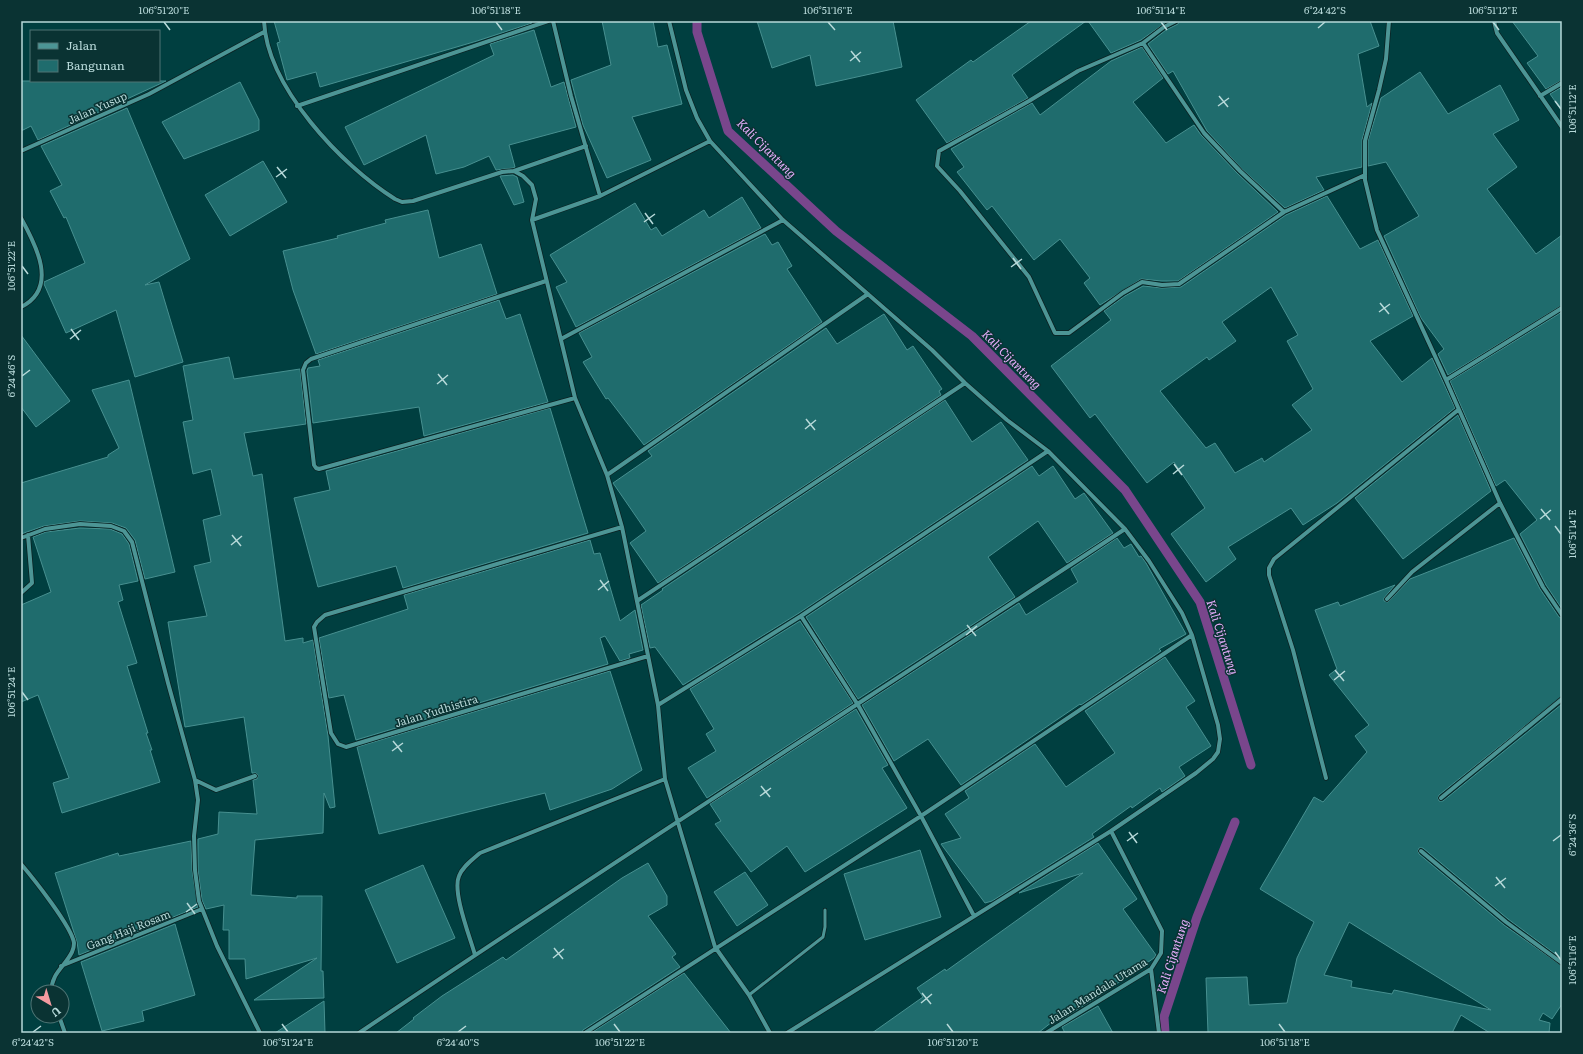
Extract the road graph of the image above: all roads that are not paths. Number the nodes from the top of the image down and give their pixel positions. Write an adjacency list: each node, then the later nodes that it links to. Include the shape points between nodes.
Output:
1 (264, 21): 8 (street)
2 (548, 21): 12 (street)
3 (553, 21): 15 (street)
4 (669, 21): 14 (street, via 686,90 696,118)
5 (1176, 21): 9 (street)
6 (1389, 21): 18 (street, via 1381,84 1365,141)
7 (1494, 21): 11 (street, via 1497,33)
8 (264, 32): 12 (street, via 275,63); 16 (street, Jalan Yusup, via 149,94)
9 (1143, 43): 20 (street, via 1204,133); 20 (street, via 1078,71 1010,113 939,151 937,166 1029,277 1055,333 1069,333 1142,282 1179,284)
10 (1562, 83): 11 (street)
11 (1540, 96): 13 (street)
12 (297, 106): 17 (street, via 326,141 389,196 402,202)
13 (1562, 127)
14 (710, 141): 19 (street); 23 (street)
15 (586, 146): 17 (street); 19 (street)
16 (21, 152)
17 (514, 171): 22 (street, via 524,176 532,185 536,199)
18 (1365, 175): 20 (street); 29 (street, via 1377,230)
19 (600, 196): 22 (street)
20 (1284, 212)
21 (21, 218): 26 (street, via 33,242 43,275 36,293)
22 (532, 220): 24 (street)
23 (783, 220): 25 (street); 28 (street)
24 (546, 281): 28 (street); 31 (street, via 311,359 303,370 314,465 320,469)
25 (868, 294): 30 (street, via 932,350); 34 (street)
26 (21, 307)
27 (1562, 308): 29 (street)
28 (561, 339): 31 (street)
29 (1446, 380): 32 (street)
30 (964, 383): 33 (street); 42 (street)
31 (575, 398): 34 (street)
32 (1458, 410): 35 (street); 51 (street, via 1274,559 1269,568 1271,585 1293,650)
33 (1048, 451): 37 (street); 44 (street)
34 (607, 475): 36 (street)
35 (1500, 503): 41 (street, via 1412,572); 43 (street, via 1543,587)
36 (622, 527): 42 (street); 46 (street, Jalan Yudhistira, via 325,615 316,622 314,634 331,733 338,744 346,747)
37 (1125, 529): 45 (street, via 1170,593); 48 (street)
38 (28, 535): 39 (street); 40 (street, via 32,583); 53 (street, via 45,529 80,524 111,526 124,531 132,542)
39 (21, 538)
40 (21, 593)
41 (1387, 599)
42 (638, 600): 46 (street)
43 (1562, 615)
44 (801, 616): 48 (street); 49 (street)
45 (1192, 635): 55 (street); 57 (street, via 1218,725 1218,752 1196,773)
46 (648, 656): 49 (street)
47 (1562, 699): 54 (street)
48 (858, 705): 55 (street); 56 (street)
49 (658, 706): 52 (street)
50 (255, 776): 53 (street, via 216,790)
51 (1326, 778)
52 (665, 779): 56 (street); 64 (street, via 480,853 465,866 458,877 458,894)
53 (195, 780): 60 (street, via 198,800 194,836 195,870)
54 (1441, 798)
55 (921, 816): 62 (street); 63 (street)
56 (678, 822): 63 (street); 64 (street)
57 (1110, 832): 62 (street); 67 (street, Jalan Mandala Utama, via 1162,931 1161,953)
58 (1421, 851): 65 (street, via 1506,922)
59 (21, 864): 66 (street, via 42,889 71,935 74,944 71,953)
60 (202, 909): 66 (street, Gang Haji Rosam); 70 (street, via 237,989)
61 (824, 910): 69 (lane, via 823,937)
62 (974, 916): 74 (street)
63 (715, 947): 69 (street); 72 (street)
64 (475, 955): 71 (street)
65 (1562, 962)
66 (60, 966): 68 (street)
67 (1151, 969): 75 (street, Jalan Mandala Utama); 76 (street)
68 (53, 984)
69 (749, 995): 73 (street)
70 (260, 1033)
71 (359, 1033)
72 (585, 1033)
73 (770, 1033)
74 (787, 1033)
75 (1046, 1033)
76 (1159, 1033)

